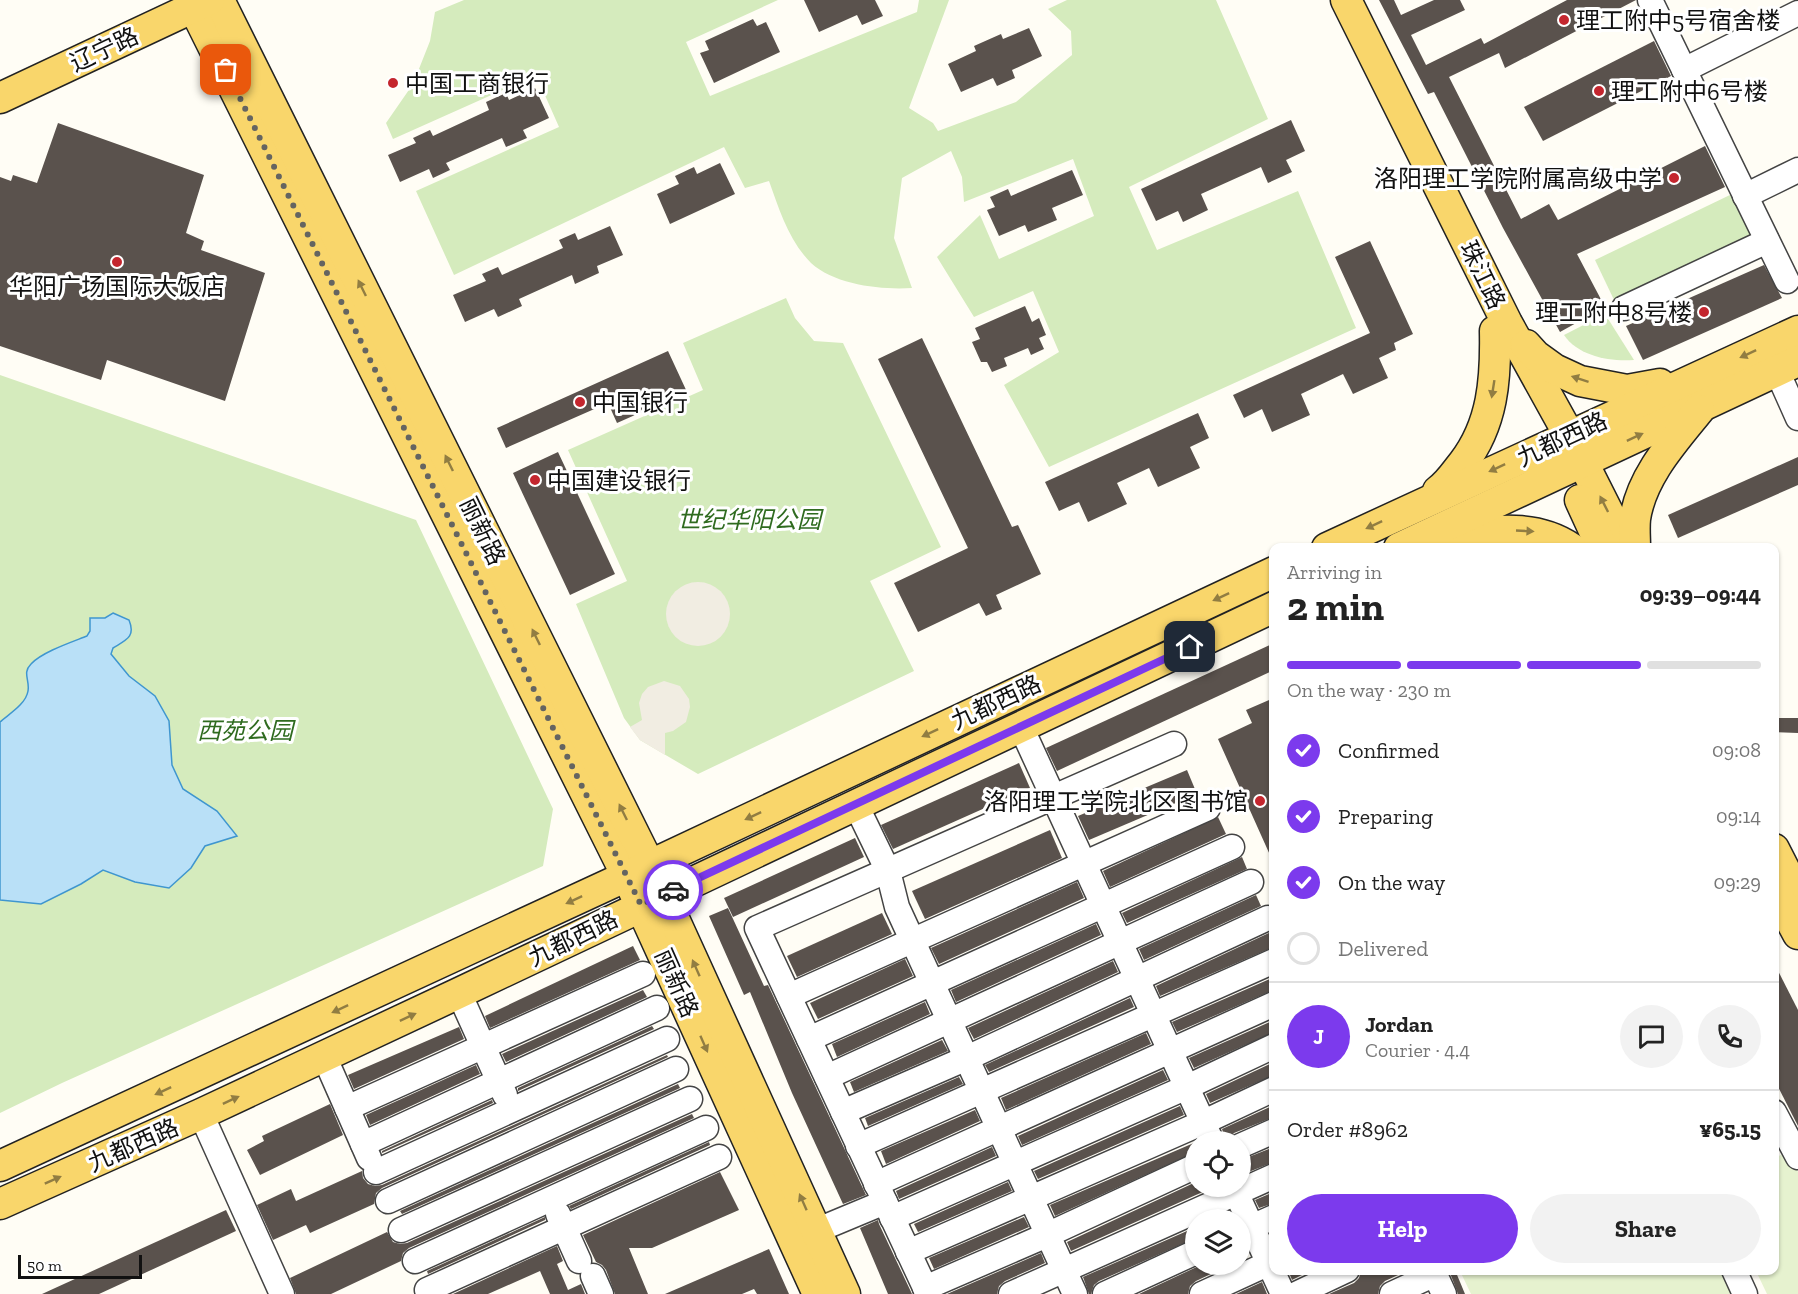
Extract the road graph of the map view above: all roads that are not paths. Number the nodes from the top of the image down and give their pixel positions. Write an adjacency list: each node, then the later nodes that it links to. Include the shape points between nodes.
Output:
1 (164, 0): 8 (main road, 辽宁路)
2 (1326, 0): 15 (main road, 珠江路)
3 (1346, 0): 15 (main road, 珠江路)
4 (1650, 0): 7 (street)
5 (203, 2): 9 (main road, 辽宁路); 38 (main road, 丽新路)
6 (1798, 13): 7 (street)
7 (1684, 70): 11 (street)
8 (0, 76)
9 (0, 98)
10 (1798, 170): 11 (street)
11 (1745, 196): 12 (street)
12 (1767, 241): 13 (street); 14 (street)
13 (1787, 280)
14 (1624, 308)
15 (1501, 327): 18 (main road, one-way to 15, via 1627,390 1580,381 1554,369); 20 (main road, 珠江路); 21 (main road, one-way to 21, via 1490,411 1476,447 1448,483)
16 (1798, 331): 18 (main road, 九都西路, one-way to 18)
17 (1788, 366): 18 (main road, 九都西路); 19 (street)
18 (1700, 391): 20 (main road, 九都西路); 27 (main road, via 1642,495 1635,519)
19 (1798, 418)
20 (1567, 452): 21 (main road, 九都西路, one-way to 21); 22 (main road, 九都西路); 25 (main road, 珠江路); 26 (main road, 珠江路, one-way to 20)
21 (1421, 503): 23 (main road, 九都西路, one-way to 23)
22 (1412, 542): 24 (main road, one-way to 24, via 1498,531 1534,531)
23 (1337, 543)
24 (1565, 543)
25 (1600, 543)
26 (1623, 543)
27 (1635, 543)
28 (1269, 574): 38 (main road, 九都西路, one-way to 38)
29 (1269, 609): 30 (main road, 九都西路)
30 (1021, 727): 32 (street); 33 (main road, 九都西路)
31 (1174, 744): 32 (street)
32 (1054, 797): 37 (street); 39 (street)
33 (856, 805): 39 (street); 43 (main road, 九都西路)
34 (1208, 808): 37 (street)
35 (1232, 847): 44 (street)
36 (1779, 859): 41 (main road)
37 (1084, 863): 44 (street); 47 (street)
38 (638, 870): 43 (main road, 丽新路); 91 (main road, 九都西路, one-way to 91)
39 (888, 871): 47 (street, via 897,907); 54 (street, via 757,928)
40 (1251, 882): 48 (street)
41 (1798, 896)
42 (1779, 898): 46 (main road)
43 (652, 900): 53 (main road, 九都西路); 108 (main road, 丽新路)
44 (1104, 905): 48 (street); 52 (street)
45 (1268, 918): 51 (street)
46 (1798, 934)
47 (913, 941): 52 (street); 54 (street)
48 (1121, 943): 51 (street); 58 (street)
49 (1269, 963): 57 (street)
50 (643, 975): 61 (street)
51 (1137, 978): 57 (street); 65 (street)
52 (932, 983): 58 (street); 60 (street)
53 (459, 993): 61 (street); 64 (main road, 九都西路, one-way to 53)
54 (789, 996): 60 (street)
55 (1269, 1006): 63 (street)
56 (657, 1008): 68 (street)
57 (1154, 1015): 63 (street); 70 (street)
58 (950, 1022): 65 (street); 67 (street)
59 (667, 1039): 74 (street)
60 (809, 1039): 67 (street)
61 (483, 1047): 68 (street); 73 (street)
62 (1269, 1048): 69 (street)
63 (1171, 1051): 69 (street); 79 (street)
64 (324, 1056): 73 (street); 76 (main road, 九都西路, one-way to 64)
65 (967, 1058): 70 (street); 75 (street)
66 (676, 1069): 83 (street)
67 (826, 1077): 75 (street)
68 (499, 1082): 74 (street); 86 (street)
69 (1187, 1087): 80 (street); 90 (street)
70 (981, 1090): 79 (street); 87 (street)
71 (1269, 1092): 81 (street)
72 (690, 1099): 92 (street)
73 (347, 1108): 86 (street)
74 (512, 1111): 83 (street); 94 (street)
75 (843, 1112): 87 (street)
76 (201, 1114): 102 (main road, 九都西路, one-way to 76); 123 (street)
77 (1779, 1121): 89 (street)
78 (706, 1128): 99 (street)
79 (999, 1130): 90 (street); 101 (street)
80 (1208, 1131)
81 (1210, 1131)
82 (1269, 1133): 85 (street)
83 (525, 1139): 92 (street); 100 (street)
84 (1185, 1141): 98 (street)
85 (1251, 1141)
86 (363, 1144): 94 (street)
87 (858, 1146): 101 (street)
88 (719, 1156): 104 (street)
89 (1798, 1157)
90 (1015, 1164): 98 (street); 101 (street)
91 (0, 1166)
92 (538, 1168): 99 (street); 106 (street)
93 (1185, 1171): 107 (street)
94 (376, 1172): 100 (street)
95 (1269, 1178): 96 (street)
96 (1251, 1184)
97 (1219, 1197): 115 (street)
98 (1031, 1199): 107 (street); 110 (street)
99 (552, 1200): 104 (street); 113 (street)
100 (388, 1201): 106 (street)
101 (884, 1201): 108 (street); 110 (street)
102 (0, 1204)
103 (1269, 1219): 105 (street)
104 (564, 1227): 119 (street); 122 (street)
105 (1251, 1227)
106 (401, 1230): 113 (street)
107 (1047, 1235): 115 (street); 121 (street)
108 (805, 1236): 124 (main road, 丽新路); 125 (main road, 丽新路)
109 (1251, 1236): 112 (street)
110 (908, 1252): 121 (street)
111 (1185, 1257): 128 (street)
112 (1269, 1259)
113 (415, 1261): 122 (street)
114 (1269, 1263): 129 (street)
115 (1064, 1271): 126 (street); 127 (street)
116 (1275, 1275): 130 (street)
117 (1336, 1275): 131 (street)
118 (1736, 1275): 133 (street)
119 (591, 1277)
120 (1437, 1280): 132 (street)
121 (926, 1291)
122 (428, 1292)
123 (282, 1294)
124 (818, 1294)
125 (845, 1294)
126 (1011, 1294)
127 (1074, 1294)
128 (1106, 1294)
129 (1202, 1294)
130 (1282, 1294)
131 (1296, 1294)
132 (1392, 1294)
133 (1745, 1294)

